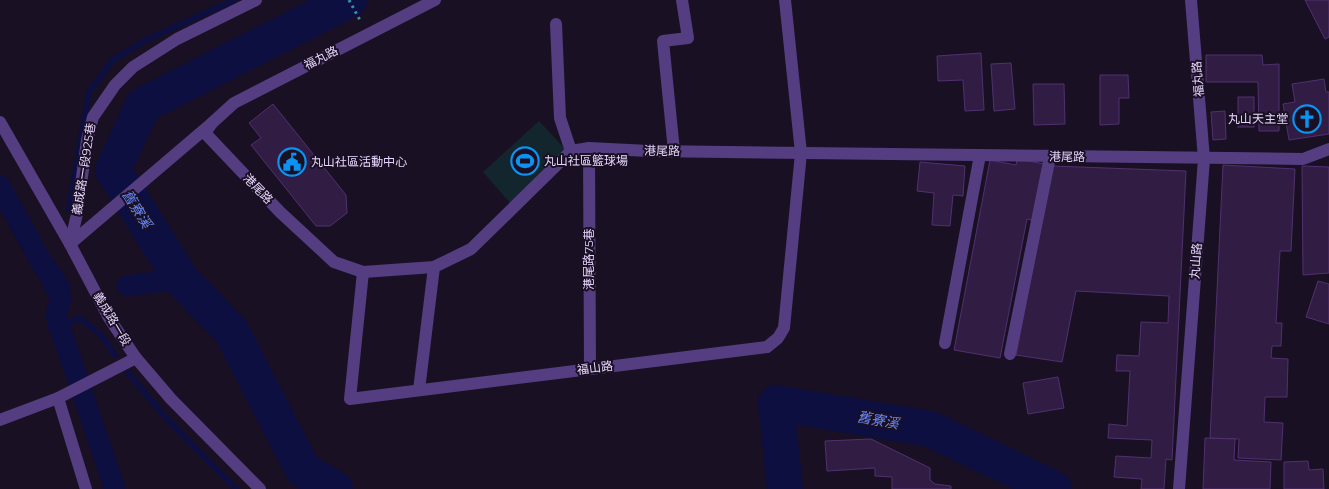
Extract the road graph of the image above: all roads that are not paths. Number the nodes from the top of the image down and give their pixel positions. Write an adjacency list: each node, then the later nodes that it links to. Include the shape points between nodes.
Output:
1 (256, 0): 17 (street, 義成路一段925巷, via 177,39 133,67 115,85 93,117)
2 (435, 0): 8 (street, 福丸路, via 234,103)
3 (682, 0): 12 (street, via 688,38 663,41)
4 (785, 0): 13 (street, 福山路)
5 (1191, 0): 16 (street, 福丸路)
6 (556, 24): 11 (street, via 560,118)
7 (0, 122): 17 (street, 義成路一段)
8 (212, 123): 17 (street); 19 (street, 港尾路, via 205,133 280,212 334,262)
9 (589, 148): 11 (street, 港尾路); 12 (street, 港尾路); 23 (street, 港尾路75巷)
10 (1329, 149): 16 (street, via 1303,159)
11 (571, 151): 18 (street, 港尾路, via 471,249)
12 (674, 151): 13 (street, 港尾路)
13 (801, 153): 14 (street, 港尾路); 23 (street, 福山路, via 784,328 778,338 767,347)
14 (980, 156): 15 (street, 港尾路); 20 (street)
15 (1050, 157): 16 (street, 港尾路); 21 (street)
16 (1204, 159): 29 (street, 丸山路)
17 (70, 244): 22 (street, 義成路一段, via 109,318)
18 (434, 267): 19 (street, 港尾路); 24 (street)
19 (362, 272): 24 (street, 福山路, via 350,399)
20 (946, 343)
21 (1010, 354)
22 (136, 358): 25 (street); 28 (street, 義成路一段, via 171,399)
23 (590, 369): 24 (street, 福山路)
24 (419, 390)
25 (58, 398): 26 (street); 27 (street)
26 (0, 420)
27 (86, 489)
28 (260, 489)
29 (1179, 489)

